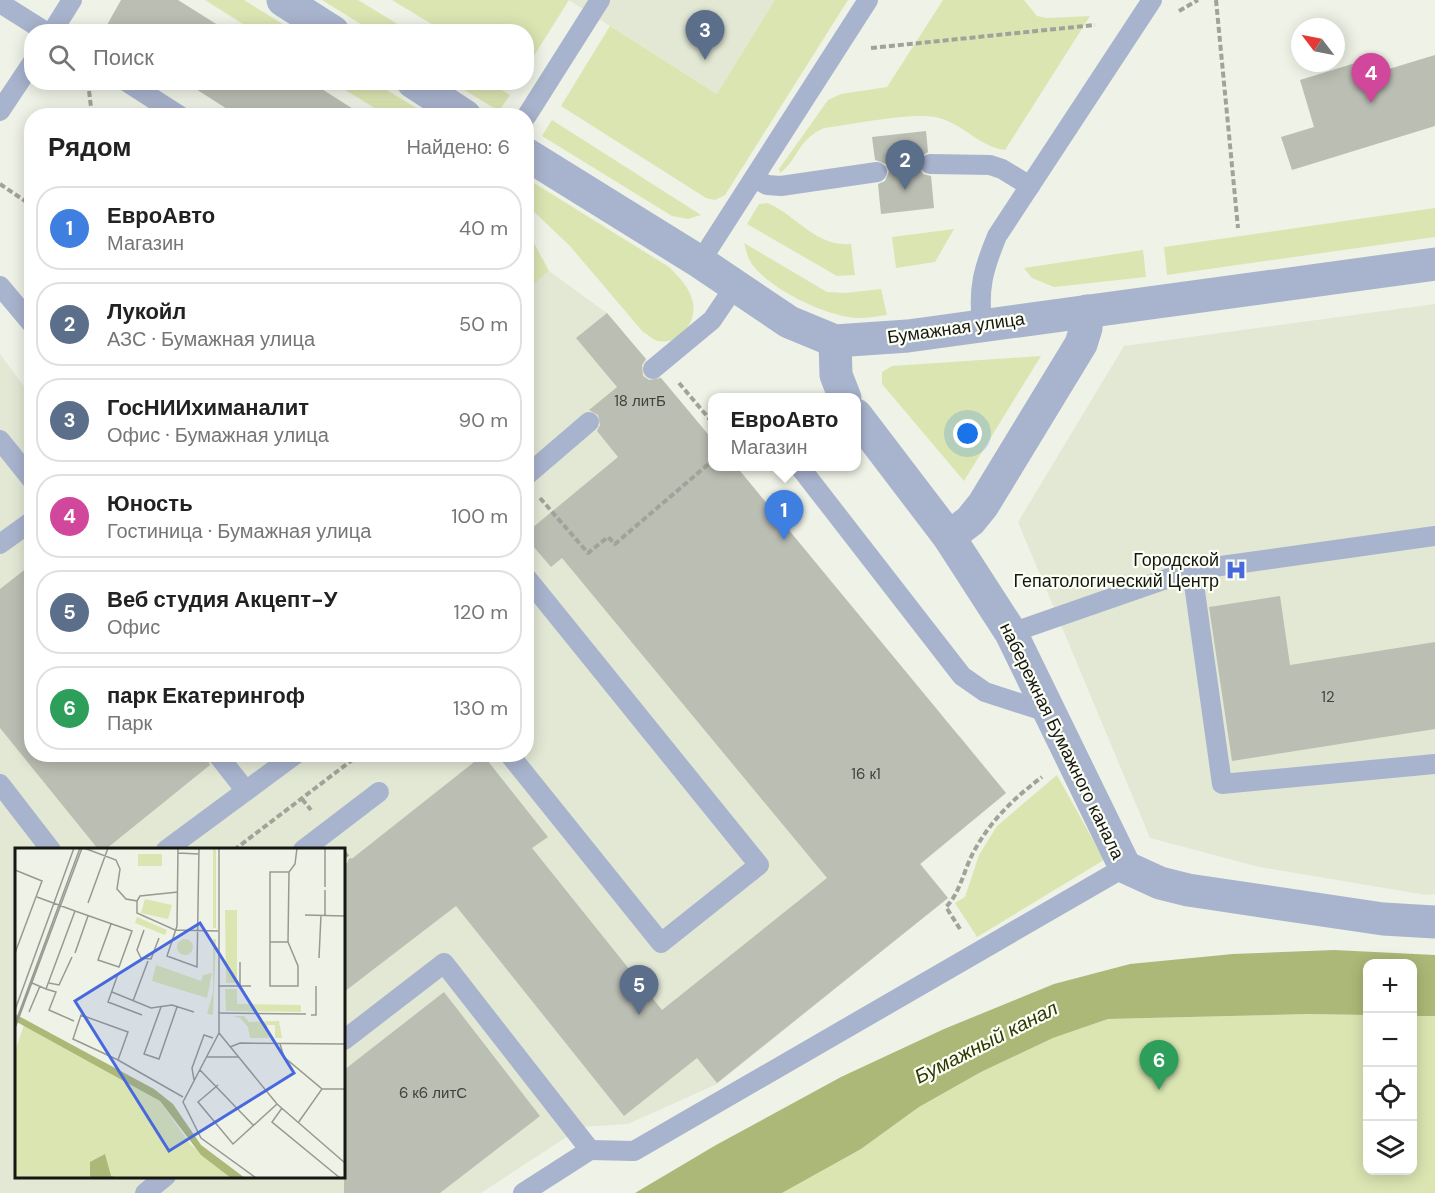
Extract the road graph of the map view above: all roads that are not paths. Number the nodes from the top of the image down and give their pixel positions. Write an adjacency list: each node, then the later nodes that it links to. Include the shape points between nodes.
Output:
1 (72, 0): 8 (lane)
2 (284, 0): 9 (street)
3 (600, 0): 15 (lane)
4 (868, 0): 20 (lane)
5 (1152, 0): 21 (lane)
6 (0, 3): 7 (lane)
7 (33, 24)
8 (57, 24)
9 (321, 24)
10 (24, 75): 16 (lane)
11 (139, 90): 13 (lane)
12 (425, 90): 14 (street)
13 (168, 108)
14 (453, 108)
15 (532, 108)
16 (0, 111)
17 (534, 159): 22 (street, Бумажная улица)
18 (930, 164): 21 (lane, via 990,165)
19 (877, 172): 20 (lane, via 781,186 767,185)
20 (754, 178): 22 (lane)
21 (1030, 186): 28 (lane, via 997,236 983,268 979,297)
22 (700, 262): 25 (street, Бумажная улица)
23 (1435, 264): 26 (street, Бумажная улица)
24 (0, 286): 27 (lane)
25 (735, 286): 29 (street, Бумажная улица, via 789,322); 30 (lane, via 712,320)
26 (1087, 311): 28 (street, Бумажная улица); 40 (street, via 1081,344 989,495 970,521)
27 (24, 314)
28 (982, 325): 29 (street, Бумажная улица)
29 (835, 341): 31 (street, via 836,375)
30 (658, 365)
31 (843, 393)
32 (589, 422): 35 (lane)
33 (861, 422): 40 (street, набережная Бумажного канала)
34 (0, 440): 36 (lane)
35 (534, 469)
36 (24, 470)
37 (803, 471): 45 (lane, via 962,676 985,693)
38 (24, 527): 41 (lane)
39 (1435, 536): 42 (lane)
40 (949, 537): 44 (street, набережная Бумажного канала)
41 (0, 544)
42 (1192, 570): 44 (lane); 49 (lane, via 1222,784)
43 (534, 587): 48 (lane, via 759,865 661,943)
44 (1011, 633): 45 (street, набережная Бумажного канала)
45 (1050, 713): 56 (street, набережная Бумажного канала)
46 (223, 762): 51 (lane)
47 (285, 762): 51 (lane)
48 (515, 762)
49 (1435, 764)
50 (0, 784): 53 (lane)
51 (246, 791): 54 (lane)
52 (379, 792): 55 (lane)
53 (50, 848)
54 (167, 848)
55 (304, 848)
56 (1125, 867): 57 (street, набережная Бумажного канала, via 1160,883 1188,890 1383,919); 59 (lane, via 634,1151)
57 (1435, 922)
58 (345, 1039): 59 (lane, via 444,963)
59 (590, 1150): 62 (lane)
60 (164, 1178): 61 (lane)
61 (145, 1193)
62 (523, 1193)

